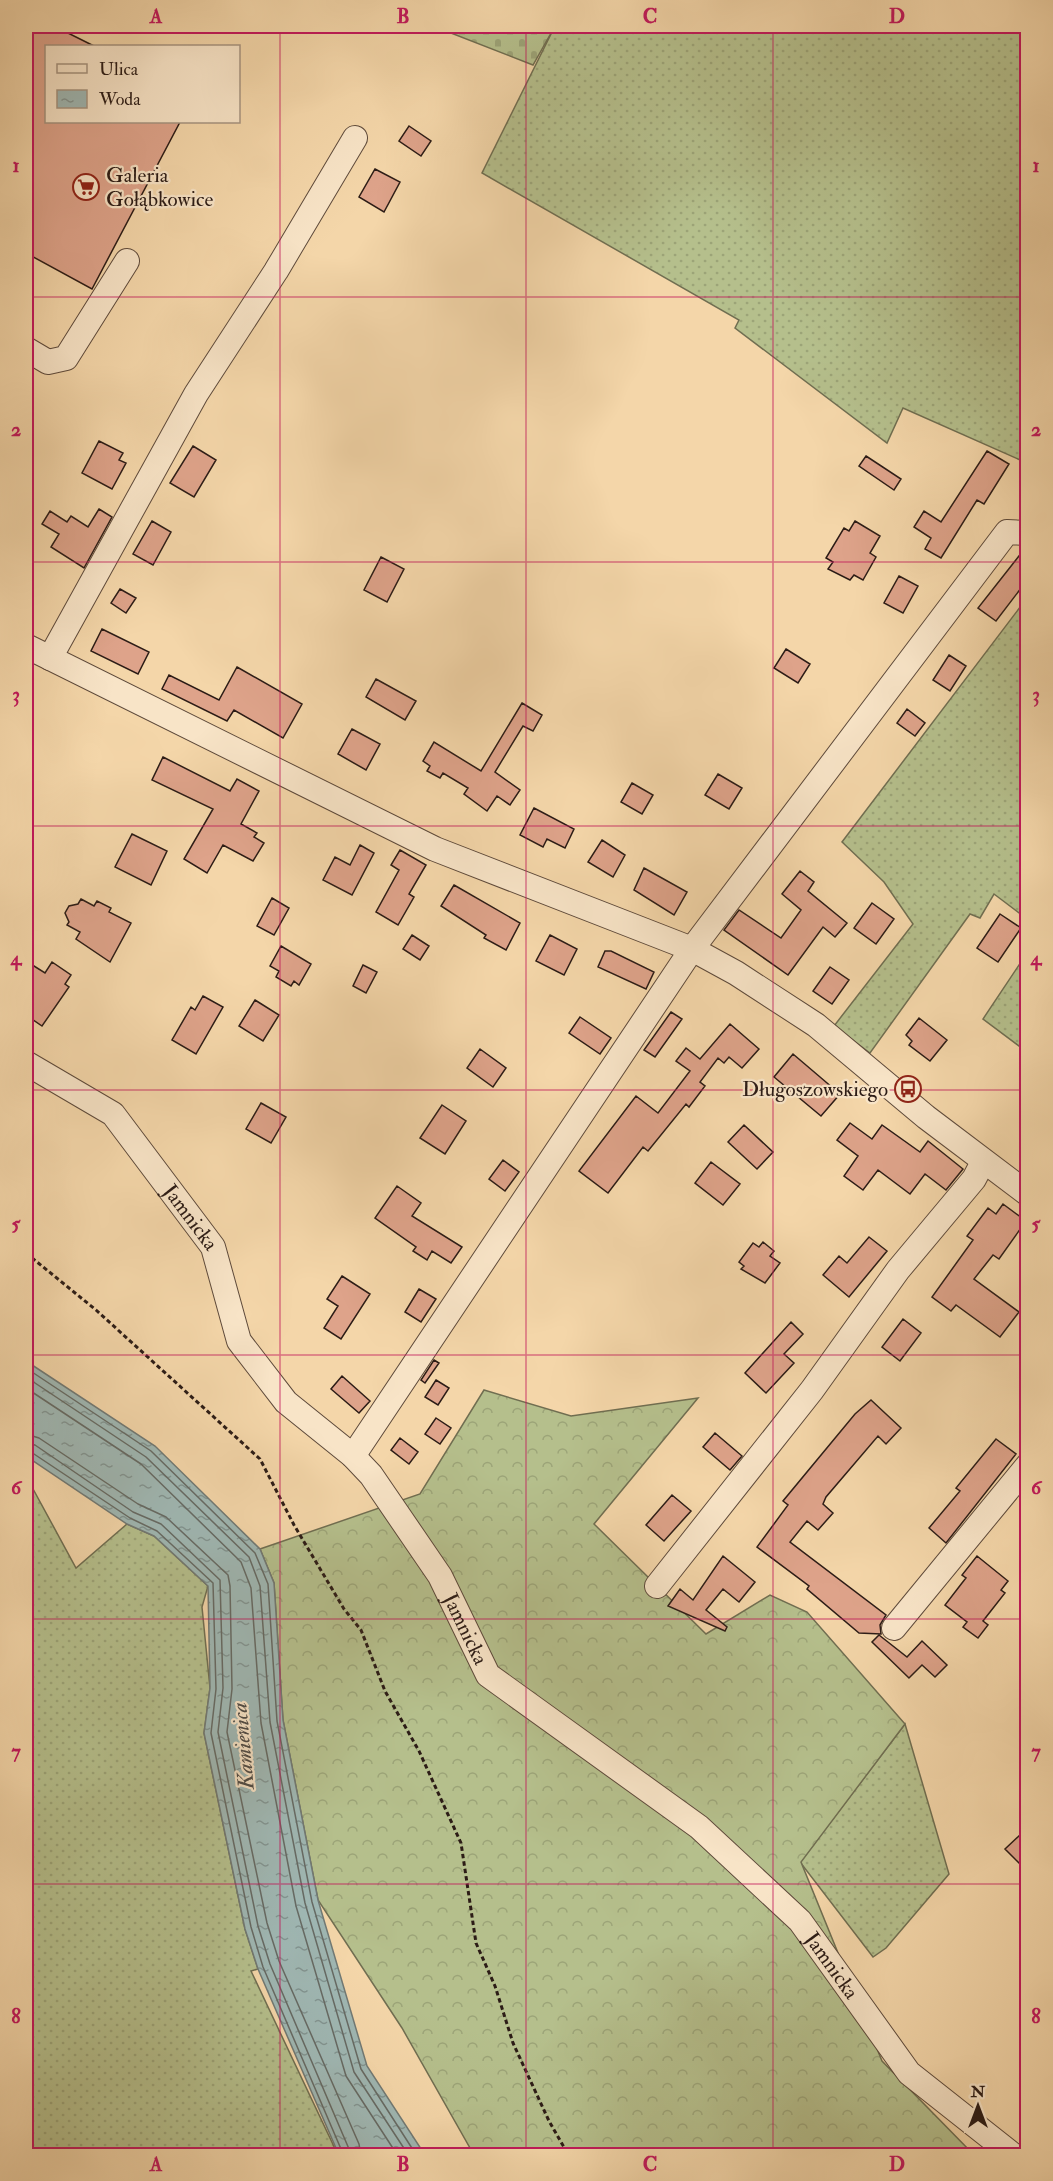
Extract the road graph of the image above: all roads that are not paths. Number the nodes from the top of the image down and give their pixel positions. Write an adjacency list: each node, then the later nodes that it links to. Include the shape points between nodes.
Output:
1 (355, 138): 6 (street, via 276,271 196,394)
2 (127, 261): 3 (street, via 66,358 48,362)
3 (26, 349)
4 (1028, 533): 7 (street, via 1007,532)
5 (26, 646): 6 (street)
6 (50, 658): 7 (street, via 435,849)
7 (692, 950): 9 (street, via 736,973 816,1025); 11 (street)
8 (26, 1063): 11 (street, Jamnicka, via 113,1114 213,1247 239,1341 286,1402)
9 (983, 1162): 10 (street); 13 (street, via 974,1179 898,1270 812,1390)
10 (1028, 1194)
11 (353, 1456): 15 (street, Jamnicka, via 371,1475 440,1576 489,1675 699,1827 800,1921 909,2073)
12 (1028, 1465): 14 (street)
13 (657, 1586)
14 (894, 1628)
15 (1014, 2156)

